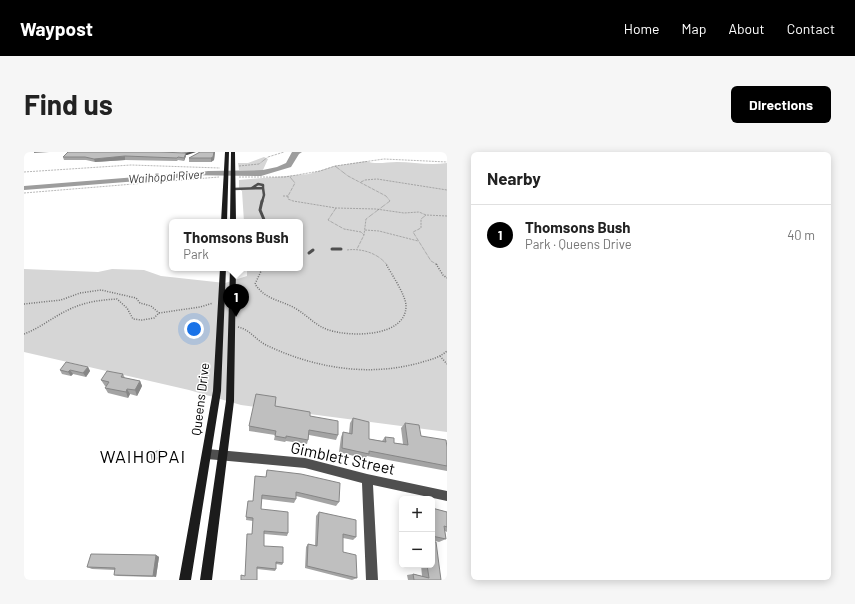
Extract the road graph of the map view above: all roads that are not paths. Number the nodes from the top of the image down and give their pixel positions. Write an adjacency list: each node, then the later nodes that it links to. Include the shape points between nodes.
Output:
1 (194, 152): 4 (street)
2 (227, 152): 6 (main road, via 224,169)
3 (233, 152): 5 (main road, via 236,177)
4 (168, 154)
5 (233, 189): 7 (main road); 8 (lane, via 263,188 260,210)
6 (224, 219)
7 (234, 219)
8 (264, 219)
9 (332, 249): 11 (lane)
10 (313, 250): 12 (lane)
11 (341, 250)
12 (309, 253)
13 (223, 271): 15 (main road, Queens Drive, via 217,391)
14 (233, 271): 16 (main road, via 230,401)
15 (207, 454): 16 (street, Gimblett Street); 19 (main road, Queens Drive)
16 (223, 456): 17 (street, Gimblett Street, via 305,463); 20 (main road)
17 (367, 479): 18 (street, Gimblett Street); 21 (street)
18 (447, 496)
19 (186, 580)
20 (206, 580)
21 (372, 580)

